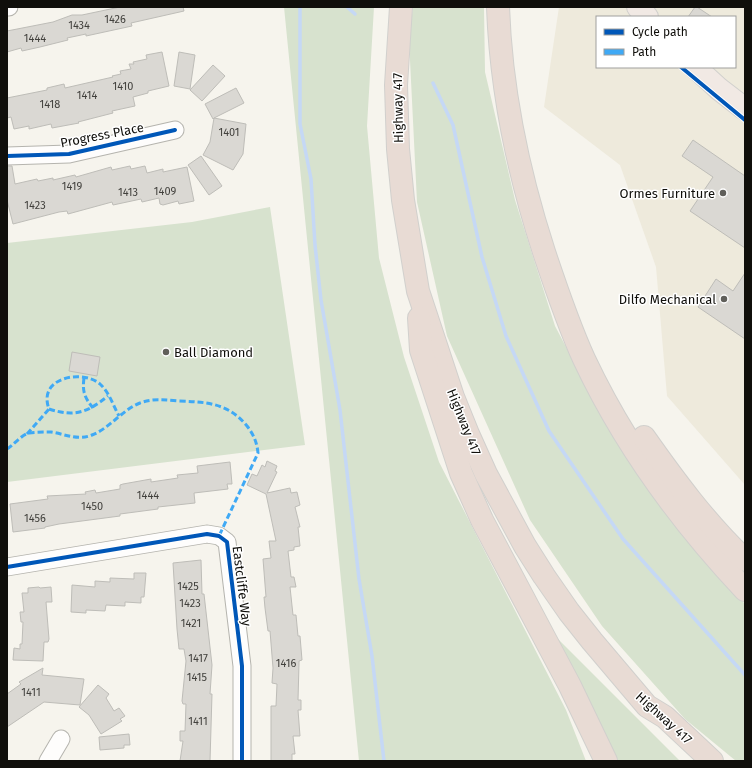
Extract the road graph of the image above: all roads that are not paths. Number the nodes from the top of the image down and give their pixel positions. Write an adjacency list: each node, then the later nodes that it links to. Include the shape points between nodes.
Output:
1 (401, 7): 9 (highway, Highway 417, via 396,85 398,149 403,200)
2 (498, 7): 10 (highway, via 506,94 519,169)
3 (638, 7): 4 (main road)
4 (646, 16)
5 (696, 68): 6 (main road)
6 (745, 109)
7 (175, 130): 8 (street, Progress Place, via 69,154)
8 (7, 156)
9 (418, 291): 14 (highway, Highway 417, via 453,396 486,474 503,506 544,576 592,641); 18 (highway, via 421,350 461,473 482,520 567,680)
10 (563, 307): 11 (highway, via 630,417 670,475 693,505); 13 (highway, via 601,392 633,447 691,527)
11 (745, 560)
12 (7, 567): 17 (street, Eastcliffe Way, via 207,534 220,536 227,542 242,666)
13 (745, 590)
14 (648, 706): 19 (highway, via 656,724); 20 (highway, Highway 417)
15 (61, 739): 16 (street)
16 (48, 761)
17 (242, 761)
18 (606, 761)
19 (695, 761)
20 (712, 761)

